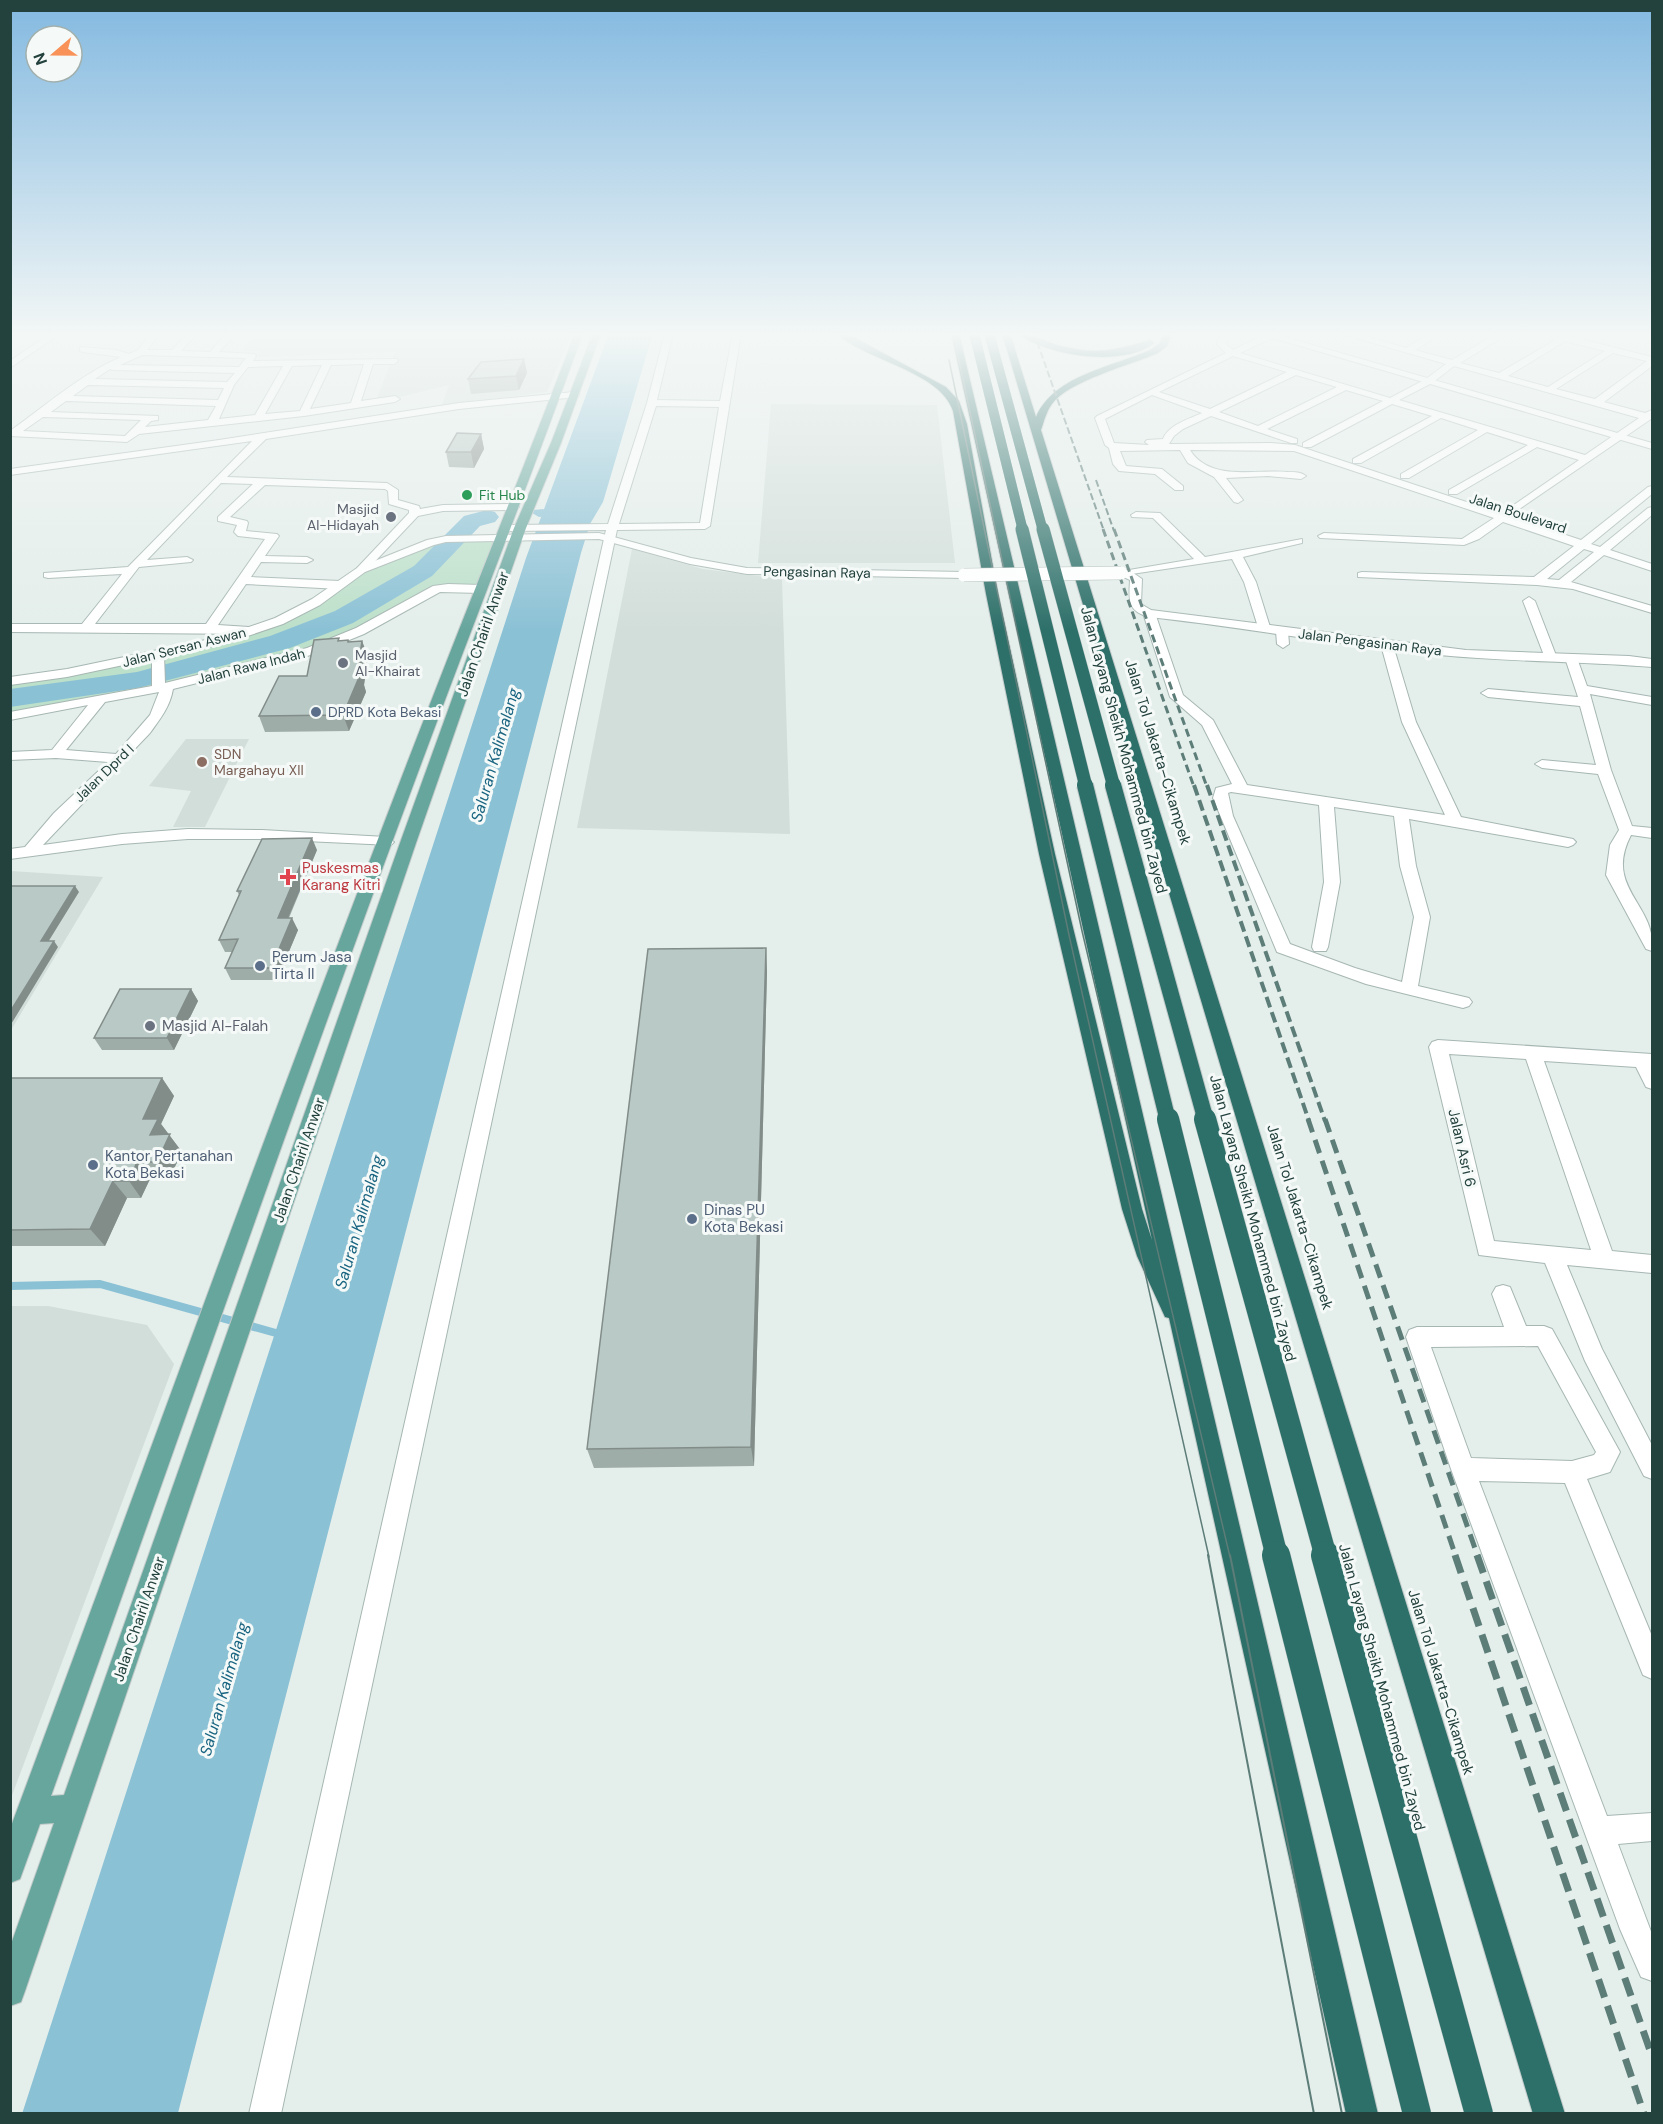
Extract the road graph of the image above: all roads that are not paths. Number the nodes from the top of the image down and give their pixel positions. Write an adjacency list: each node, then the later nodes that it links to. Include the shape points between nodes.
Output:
1 (15, 432): 2 (street, via 13,434 127,439)
2 (135, 432)
3 (288, 432): 22 (street)
4 (543, 432): 41 (main road, Jalan Chairil Anwar)
5 (559, 432): 48 (main road, Jalan Chairil Anwar)
6 (641, 432): 47 (street)
7 (720, 432): 47 (street, via 706,525)
8 (963, 432): 123 (highway, via 992,594 1047,854 1132,1209 1158,1282)
9 (978, 432): 123 (highway)
10 (998, 432): 138 (highway, bridge)
11 (1016, 432): 139 (highway, Jalan Layang Sheikh Mohammed bin Zayed, bridge)
12 (1037, 432): 140 (highway, Jalan Tol Jakarta–Cikampek)
13 (1106, 432): 24 (street)
14 (1172, 432): 24 (street, via 1167,442)
15 (1268, 432): 26 (street, Jalan Boulevard)
16 (1332, 432): 26 (street)
17 (1409, 432): 30 (street)
18 (1481, 432): 34 (street)
19 (1496, 432): 25 (street)
20 (1602, 432): 23 (street)
21 (1626, 432): 23 (street)
22 (263, 436): 31 (street); 35 (street)
23 (1619, 437): 27 (street); 29 (street)
24 (1111, 444): 28 (street); 37 (street, via 1123,469 1158,471)
25 (1536, 444): 29 (street); 39 (street)
26 (1307, 445): 30 (street, Jalan Boulevard)
27 (1653, 446)
28 (1184, 448): 32 (street, via 1192,461); 46 (street, via 1295,448)
29 (1587, 459): 43 (street)
30 (1357, 461): 34 (street, Jalan Boulevard)
31 (10, 472)
32 (1218, 475): 33 (street); 40 (street)
33 (1301, 476)
34 (1405, 476): 39 (street, Jalan Boulevard)
35 (218, 480): 36 (street); 61 (street)
36 (262, 482): 44 (street, via 390,487 393,502 415,508); 57 (street, via 222,519 243,524 242,534 272,535)
37 (1179, 488)
38 (1653, 489): 51 (street)
39 (1453, 492): 43 (street, Jalan Boulevard)
40 (1239, 500)
41 (514, 507): 44 (street, via 443,508); 48 (main road, Jalan Chairil Anwar)
42 (1653, 510): 52 (street)
43 (1512, 511): 51 (street, Jalan Boulevard)
44 (414, 514): 53 (street)
45 (1136, 515): 60 (street, via 1156,514)
46 (1501, 518): 49 (street, via 1464,542); 51 (street)
47 (604, 532): 48 (street, Pengasinan Raya); 64 (street, Pengasinan Raya, bridge, via 690,561 747,571); 136 (street)
48 (518, 533): 54 (street, Jalan Sersan Aswan, via 446,539); 71 (main road, Jalan Chairil Anwar); 85 (main road, Jalan Chairil Anwar)
49 (1324, 536)
50 (1298, 541): 55 (street, Pengasinan Raya)
51 (1588, 541): 52 (street); 68 (street)
52 (1606, 546): 56 (street); 62 (street); 69 (street)
53 (382, 550): 54 (street); 63 (street)
54 (405, 552): 63 (street, Jalan Sersan Aswan)
55 (1236, 555): 60 (street, Pengasinan Raya); 75 (street, via 1250,582)
56 (1653, 557)
57 (257, 559): 59 (street); 67 (street)
58 (187, 560): 61 (street)
59 (307, 560)
60 (1202, 560): 64 (street, Pengasinan Raya)
61 (134, 567): 66 (street); 77 (street)
62 (1653, 568)
63 (361, 570): 70 (street, Jalan Sersan Aswan)
64 (1125, 573): 74 (street, via 1137,581 1135,604)
65 (1362, 575): 68 (street)
66 (48, 576)
67 (244, 580): 70 (street); 78 (street)
68 (1537, 581): 69 (street)
69 (1562, 584): 73 (street)
70 (340, 585): 79 (street, Jalan Sersan Aswan, via 316,602)
71 (481, 590): 84 (main road, Jalan Chairil Anwar); 88 (street, Jalan Rawa Indah, via 437,590 360,631 311,651)
72 (1529, 601): 82 (street)
73 (1653, 610)
74 (1149, 613): 75 (street, Jalan Pengasinan Raya); 99 (street, via 1177,697 1208,723)
75 (1264, 627): 80 (street, Jalan Pengasinan Raya, via 1283,637)
76 (10, 628): 77 (street)
77 (86, 628): 78 (street)
78 (210, 628): 79 (street)
79 (249, 631): 81 (street, Jalan Sersan Aswan)
80 (1387, 645): 82 (street, Jalan Pengasinan Raya); 102 (street, via 1409,722)
81 (158, 658): 87 (street, Jalan Sersan Aswan); 88 (street)
82 (1551, 658): 83 (street, Jalan Pengasinan Raya)
83 (1571, 658): 86 (street, Jalan Pengasinan Raya); 90 (street)
84 (453, 662): 85 (main road); 105 (main road, Jalan Chairil Anwar)
85 (473, 663): 107 (main road, Jalan Chairil Anwar)
86 (1653, 663)
87 (10, 681)
88 (162, 685): 91 (street, Jalan Rawa Indah); 96 (street, Jalan Dprd I, via 167,694 148,727)
89 (1488, 693): 90 (street)
90 (1583, 696): 92 (street); 98 (street)
91 (100, 700): 93 (street, Jalan Rawa Indah); 94 (street)
92 (1653, 701)
93 (10, 716)
94 (56, 754): 95 (street); 96 (street)
95 (10, 756)
96 (119, 758): 108 (street, Jalan Dprd I)
97 (1542, 764): 98 (street)
98 (1604, 770): 103 (street)
99 (1242, 789): 100 (street); 112 (street, via 1221,791 1223,809 1283,948)
100 (1326, 801): 101 (street); 111 (street, via 1332,882)
101 (1401, 813): 102 (street); 112 (street, via 1408,866 1422,917)
102 (1455, 821): 106 (street)
103 (1626, 830): 104 (street); 110 (street, via 1618,844 1614,875)
104 (1653, 832)
105 (386, 842): 107 (main road); 108 (street, via 187,834); 118 (main road, Jalan Chairil Anwar)
106 (1568, 842)
107 (408, 843): 116 (main road, Jalan Chairil Anwar)
108 (29, 852): 109 (street)
109 (10, 854)
110 (1653, 945)
111 (1320, 947)
112 (1409, 990): 113 (street)
113 (1463, 1002)
114 (1533, 1054): 115 (street); 119 (street, Jalan Asri 6, via 1438,1047 1486,1249); 120 (street)
115 (1648, 1061): 117 (street)
116 (325, 1083): 118 (main road); 129 (main road, Jalan Chairil Anwar)
117 (1653, 1083)
118 (296, 1084): 130 (main road, Jalan Chairil Anwar)
119 (1552, 1255): 120 (street); 125 (street, via 1593,1354)
120 (1604, 1259): 121 (street)
121 (1653, 1264)
122 (1503, 1294): 124 (street)
123 (1183, 1327): 137 (highway)
124 (1518, 1335): 126 (street, via 1417,1337); 127 (street, via 1544,1336 1608,1452 1602,1464)
125 (1653, 1468)
126 (1463, 1469): 127 (street); 132 (street)
127 (1572, 1472): 128 (street)
128 (1653, 1666)
129 (74, 1809): 130 (main road); 135 (main road, Jalan Chairil Anwar)
130 (32, 1810): 133 (main road, Jalan Chairil Anwar)
131 (1653, 1827): 132 (street)
132 (1599, 1831): 134 (street)
133 (10, 1869)
134 (1653, 1966)
135 (10, 1991)
136 (265, 2114)
137 (1362, 2114)
138 (1417, 2114)
139 (1479, 2114)
140 (1549, 2114)

